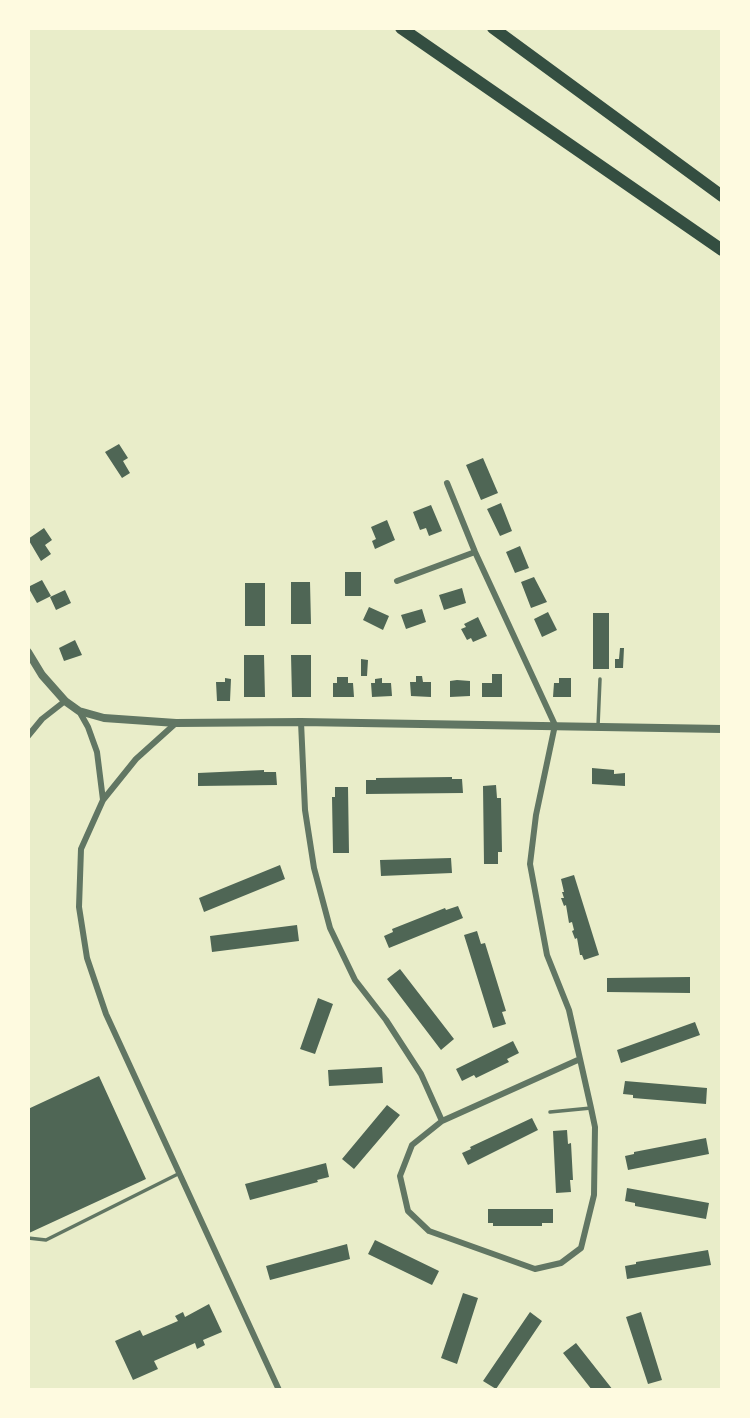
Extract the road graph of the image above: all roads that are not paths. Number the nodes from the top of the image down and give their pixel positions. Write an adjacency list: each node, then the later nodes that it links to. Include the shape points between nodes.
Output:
1 (401, 28): 3 (highway)
2 (494, 28): 4 (highway)
3 (624, 183): 5 (highway); 6 (highway)
4 (722, 196)
5 (722, 250)
6 (722, 259)
7 (447, 483): 8 (street)
8 (475, 552): 9 (street); 16 (street)
9 (397, 581)
10 (28, 652): 12 (street)
11 (600, 679): 17 (lane)
12 (65, 701): 13 (street); 19 (street)
13 (79, 711): 15 (street, via 104,718); 20 (street, via 97,752)
14 (301, 722): 15 (street); 16 (street); 24 (street, via 305,810 330,928 355,980 421,1074)
15 (176, 723): 20 (street, via 136,759)
16 (555, 725): 17 (street); 21 (street, via 530,864 547,956 569,1010)
17 (598, 726): 18 (street)
18 (722, 729)
19 (28, 737)
20 (103, 800): 25 (street, via 80,849 79,907 87,958 106,1014)
21 (580, 1059): 22 (street); 24 (street)
22 (591, 1108): 23 (lane); 24 (street, via 594,1195 581,1248 561,1263 535,1269 429,1231 408,1211 400,1176 412,1144)
23 (550, 1112)
24 (442, 1121)
25 (180, 1173): 26 (lane, via 46,1240); 27 (street)
26 (28, 1238)
27 (279, 1390)

